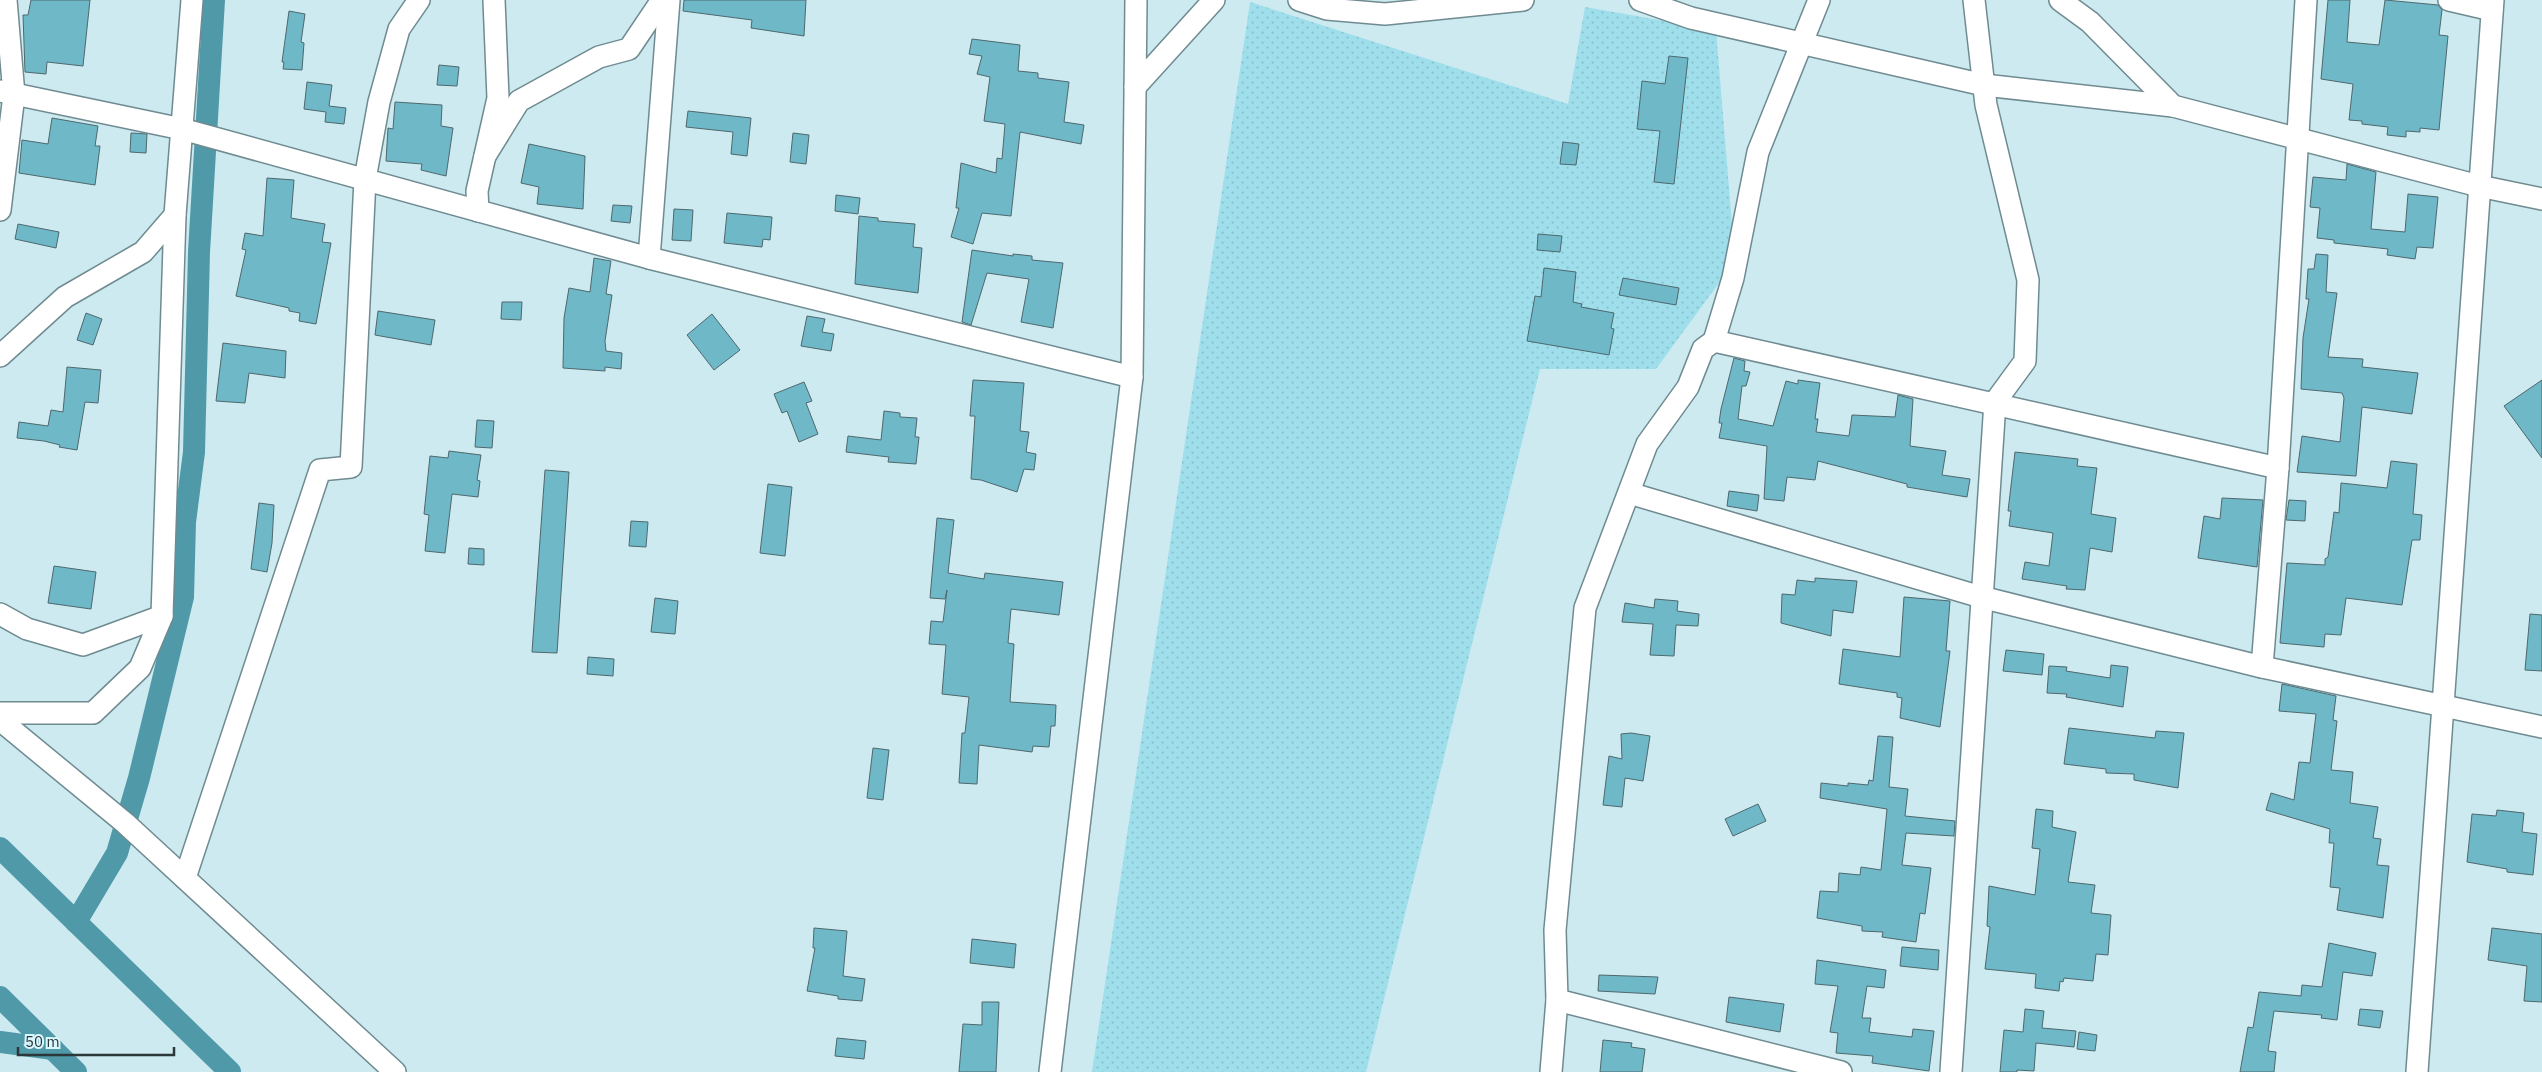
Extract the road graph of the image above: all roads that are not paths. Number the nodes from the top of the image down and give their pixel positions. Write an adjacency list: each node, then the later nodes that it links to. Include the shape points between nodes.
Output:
1 (6, 0): 21 (street)
2 (192, 0): 23 (street)
3 (419, 0): 26 (street, via 399,29 379,102)
4 (494, 0): 25 (street, via 498,98)
5 (662, 0): 25 (street, via 629,49 600,57 520,101)
6 (669, 0): 32 (street)
7 (1136, 0): 20 (street)
8 (1214, 0): 20 (street)
9 (1299, 0): 10 (street, via 1327,9 1385,14)
10 (1523, 0)
11 (1640, 0): 18 (street, via 1691,18)
12 (1819, 0): 18 (street)
13 (1974, 0): 19 (street)
14 (2060, 0): 22 (street, via 2090,22)
15 (2306, 0): 24 (street)
16 (2449, 0): 17 (street)
17 (2493, 5): 27 (street)
18 (1801, 43): 19 (street); 33 (street, via 1758,152 1733,278)
19 (1984, 85): 22 (street); 36 (street, via 2028,280 2025,361)
20 (1135, 88): 35 (street)
21 (7, 93): 23 (street); 29 (street)
22 (2173, 106): 24 (street)
23 (182, 129): 26 (street); 31 (street)
24 (2299, 139): 27 (street); 37 (street)
25 (485, 156): 30 (street, via 477,191)
26 (365, 179): 30 (street); 47 (street, via 351,467 320,470)
27 (2480, 186): 28 (street); 43 (street)
28 (2542, 199)
29 (0, 210)
30 (478, 211): 32 (street)
31 (175, 215): 34 (street, via 142,252 65,298); 41 (street)
32 (649, 258): 35 (street)
33 (1714, 341): 36 (street); 38 (street, via 1703,349 1688,387 1647,444)
34 (0, 356)
35 (1132, 377): 50 (street)
36 (1995, 402): 37 (street); 39 (street)
37 (2278, 468): 42 (street)
38 (1629, 493): 39 (street); 48 (street, via 1586,608 1555,930)
39 (1981, 597): 42 (street); 53 (street)
40 (0, 614): 41 (street, via 26,629 84,645)
41 (162, 616): 44 (street, via 140,668 93,713)
42 (2262, 667): 43 (street)
43 (2443, 704): 46 (street); 54 (street)
44 (0, 713)
45 (0, 720): 47 (street, via 125,823)
46 (2542, 727)
47 (185, 878): 49 (street)
48 (1557, 1000): 51 (street); 52 (street)
49 (395, 1072)
50 (1050, 1072)
51 (1551, 1072)
52 (1841, 1072)
53 (1951, 1072)
54 (2417, 1072)

